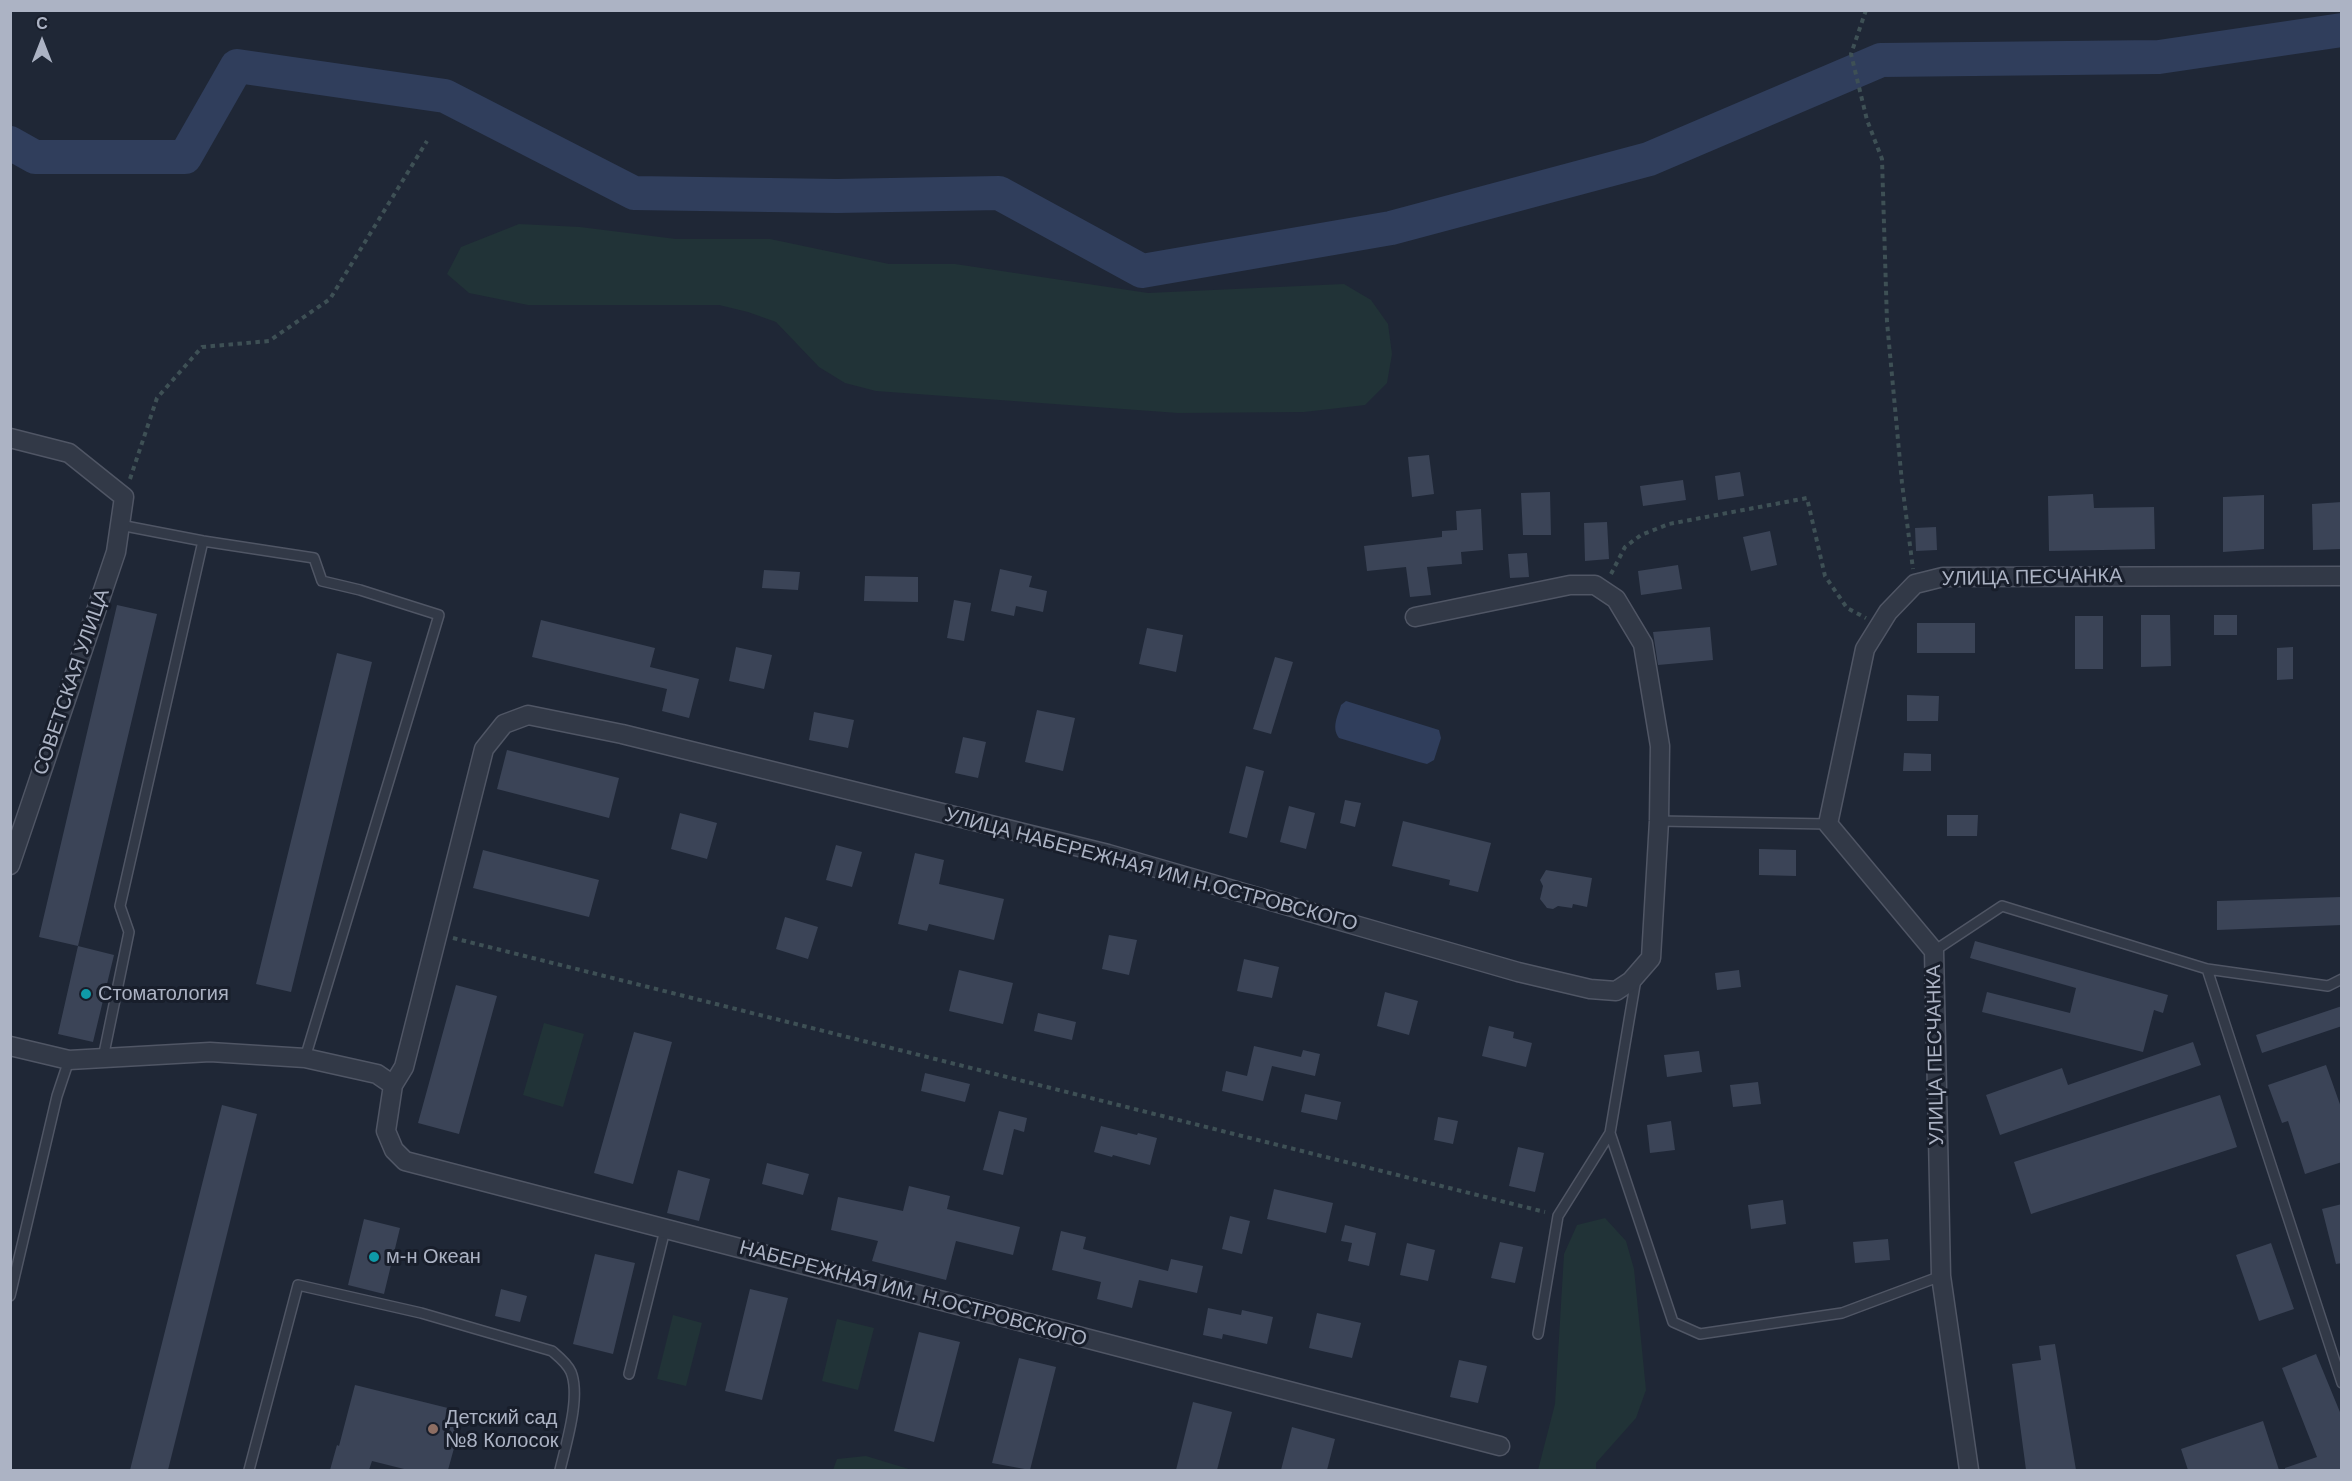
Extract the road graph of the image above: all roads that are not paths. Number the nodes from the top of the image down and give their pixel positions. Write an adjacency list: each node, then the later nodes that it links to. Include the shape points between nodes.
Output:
1 (10, 438): 2 (street, СОВЕТСКАЯ УЛИЦА, via 69,453 124,497)
2 (120, 525): 3 (lane); 9 (street, СОВЕТСКАЯ УЛИЦА, via 116,552)
3 (203, 541): 15 (lane, via 120,906 129,932); 16 (lane, via 314,558 322,581 439,615)
4 (2342, 576): 8 (street, УЛИЦА ПЕСЧАНКА, via 1943,577 1915,584 1888,612 1865,649)
5 (1415, 617): 7 (street, УЛИЦА НАБЕРЕЖНАЯ ИМ Н.ОСТРОВСКОГО, via 1570,585 1595,585 1616,599 1643,644 1660,746)
6 (504, 723): 12 (street, УЛИЦА НАБЕРЕЖНАЯ ИМ Н.ОСТРОВСКОГО, via 528,715 622,734 1108,854 1518,972 1590,989 1616,991); 18 (street, НАБЕРЕЖНАЯ ИМ. Н.ОСТРОВСКОГО, via 484,749 404,1067)
7 (1659, 820): 8 (lane); 12 (street, УЛИЦА НАБЕРЕЖНАЯ ИМ Н.ОСТРОВСКОГО, via 1651,958)
8 (1828, 824): 10 (street, УЛИЦА ПЕСЧАНКА)
9 (10, 865)
10 (1934, 951): 11 (lane, via 2002,906); 21 (street, УЛИЦА ПЕСЧАНКА)
11 (2207, 969): 13 (lane, via 2328,986); 25 (lane)
12 (1637, 974): 19 (lane)
13 (2342, 979)
14 (10, 1046): 17 (street)
15 (103, 1058): 16 (street, via 210,1052); 17 (street)
16 (305, 1058): 18 (street, via 377,1074)
17 (69, 1060): 22 (lane)
18 (393, 1085): 20 (street, НАБЕРЕЖНАЯ ИМ. Н.ОСТРОВСКОГО, via 386,1131 394,1150 405,1161)
19 (1610, 1133): 21 (lane, via 1673,1322 1700,1334 1842,1313); 23 (lane, via 1558,1216)
20 (665, 1230): 24 (lane); 26 (street, НАБЕРЕЖНАЯ ИМ. Н.ОСТРОВСКОГО)
21 (1941, 1276): 29 (street, УЛИЦА ПЕСЧАНКА)
22 (10, 1296)
23 (1538, 1334)
24 (629, 1374)
25 (2342, 1383)
26 (1500, 1446)
27 (249, 1470): 28 (lane, via 298,1285 421,1313 552,1351 571,1370 575,1386)
28 (560, 1470)
29 (1969, 1470)

